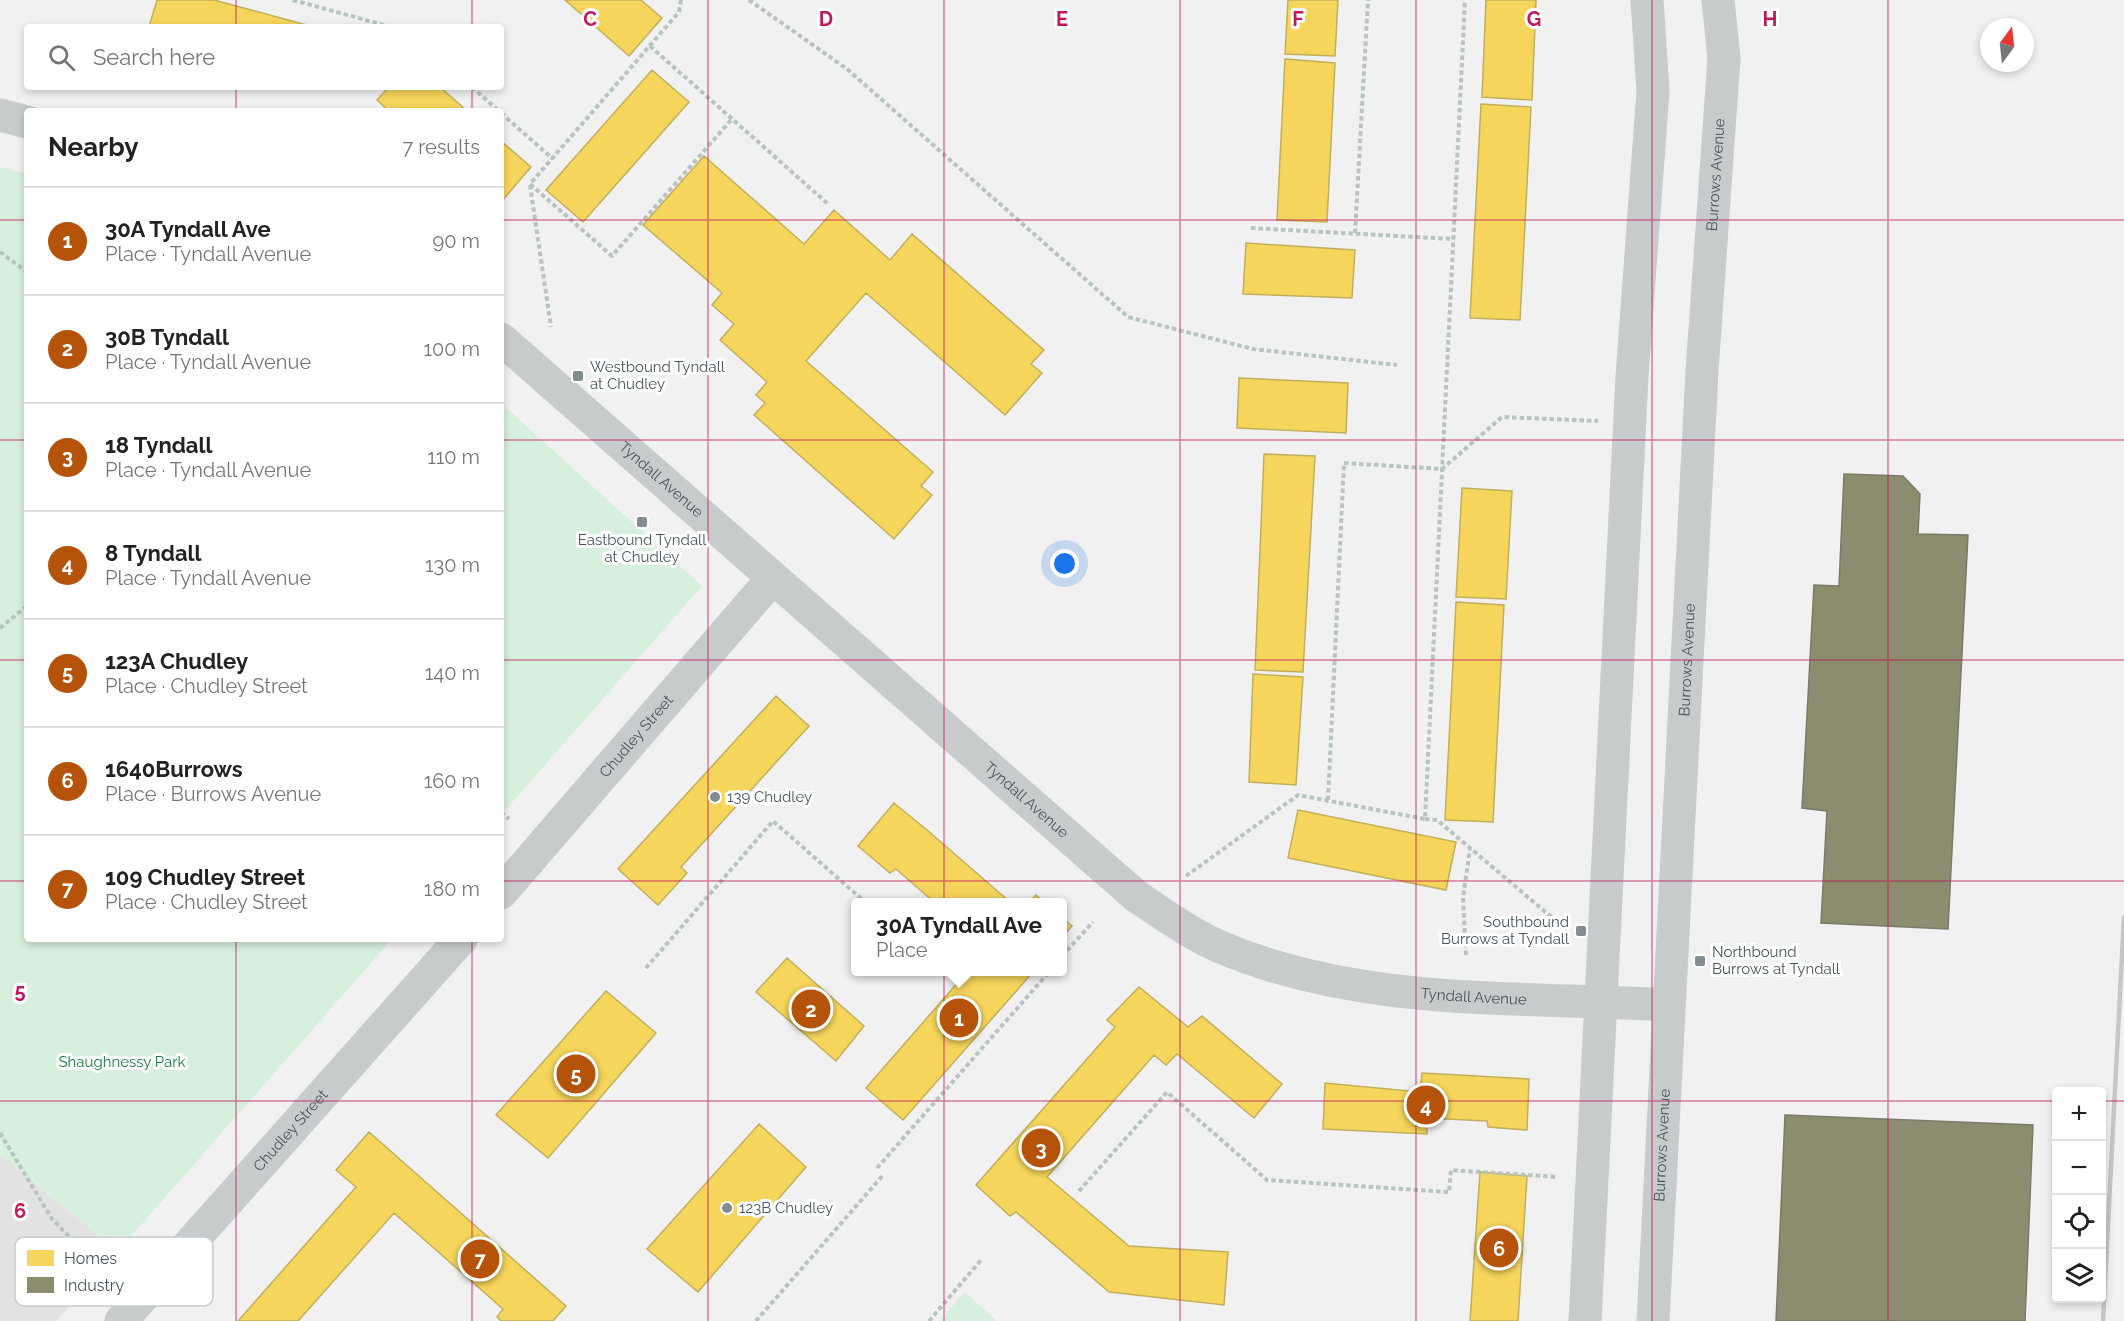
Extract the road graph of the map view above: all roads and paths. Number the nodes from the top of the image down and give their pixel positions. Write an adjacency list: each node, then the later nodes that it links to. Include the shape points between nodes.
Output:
1 (293, 0): 8 (path)
2 (681, 0): 9 (path, via 679,12)
3 (749, 0): 26 (path, via 847,69 1128,317 1253,349)
4 (1368, 0): 20 (path)
5 (1465, 0): 21 (path)
6 (1647, 0): 47 (street, via 1653,91 1632,376)
7 (1718, 0): 48 (street, Burrows Avenue, via 1724,58 1702,371)
8 (380, 24)
9 (650, 46): 14 (path); 16 (path)
10 (475, 90): 11 (path)
11 (496, 108)
12 (0, 115): 15 (street)
13 (504, 116): 16 (path)
14 (732, 119): 17 (path, via 612,256); 18 (path)
15 (24, 121)
16 (553, 159): 17 (path)
17 (530, 184): 24 (path)
18 (828, 204)
19 (1251, 228): 20 (path)
20 (1355, 233): 21 (path)
21 (1453, 239): 28 (path)
22 (0, 252): 23 (path)
23 (24, 270)
24 (551, 327)
25 (504, 342): 29 (street, Tyndall Avenue)
26 (1397, 365)
27 (1599, 421): 28 (path, via 1502,417)
28 (1442, 469): 32 (path, via 1344,462); 35 (path)
29 (772, 579): 38 (street, Chudley Street); 47 (street, Tyndall Avenue, via 1136,896 1217,945 1270,965 1367,987 1417,993)
30 (24, 608): 31 (path)
31 (0, 628)
32 (1328, 800): 35 (path); 37 (path, via 1298,795)
33 (504, 815): 34 (path)
34 (509, 819)
35 (1425, 819): 36 (path, via 1437,820)
36 (1470, 848): 41 (path); 44 (path, via 1463,898)
37 (1186, 876)
38 (504, 890)
39 (859, 898): 45 (path, via 773,821)
40 (1093, 922): 43 (path)
41 (1573, 935)
42 (458, 942): 55 (street, Chudley Street)
43 (1067, 951)
44 (1467, 956)
45 (646, 968)
46 (1045, 976): 50 (path)
47 (1603, 1001): 48 (street, Tyndall Avenue); 61 (street)
48 (1668, 1005): 62 (street, Burrows Avenue)
49 (0, 1133): 54 (path, via 52,1219)
50 (877, 1168)
51 (884, 1174): 59 (path)
52 (1559, 1177): 53 (path, via 1451,1170 1449,1192 1267,1180 1167,1092)
53 (1079, 1191)
54 (70, 1237)
55 (196, 1237)
56 (982, 1259): 60 (path)
57 (134, 1306): 58 (street, Chudley Street)
58 (121, 1321)
59 (756, 1321)
60 (929, 1321)
61 (1585, 1321)
62 (1653, 1321)

